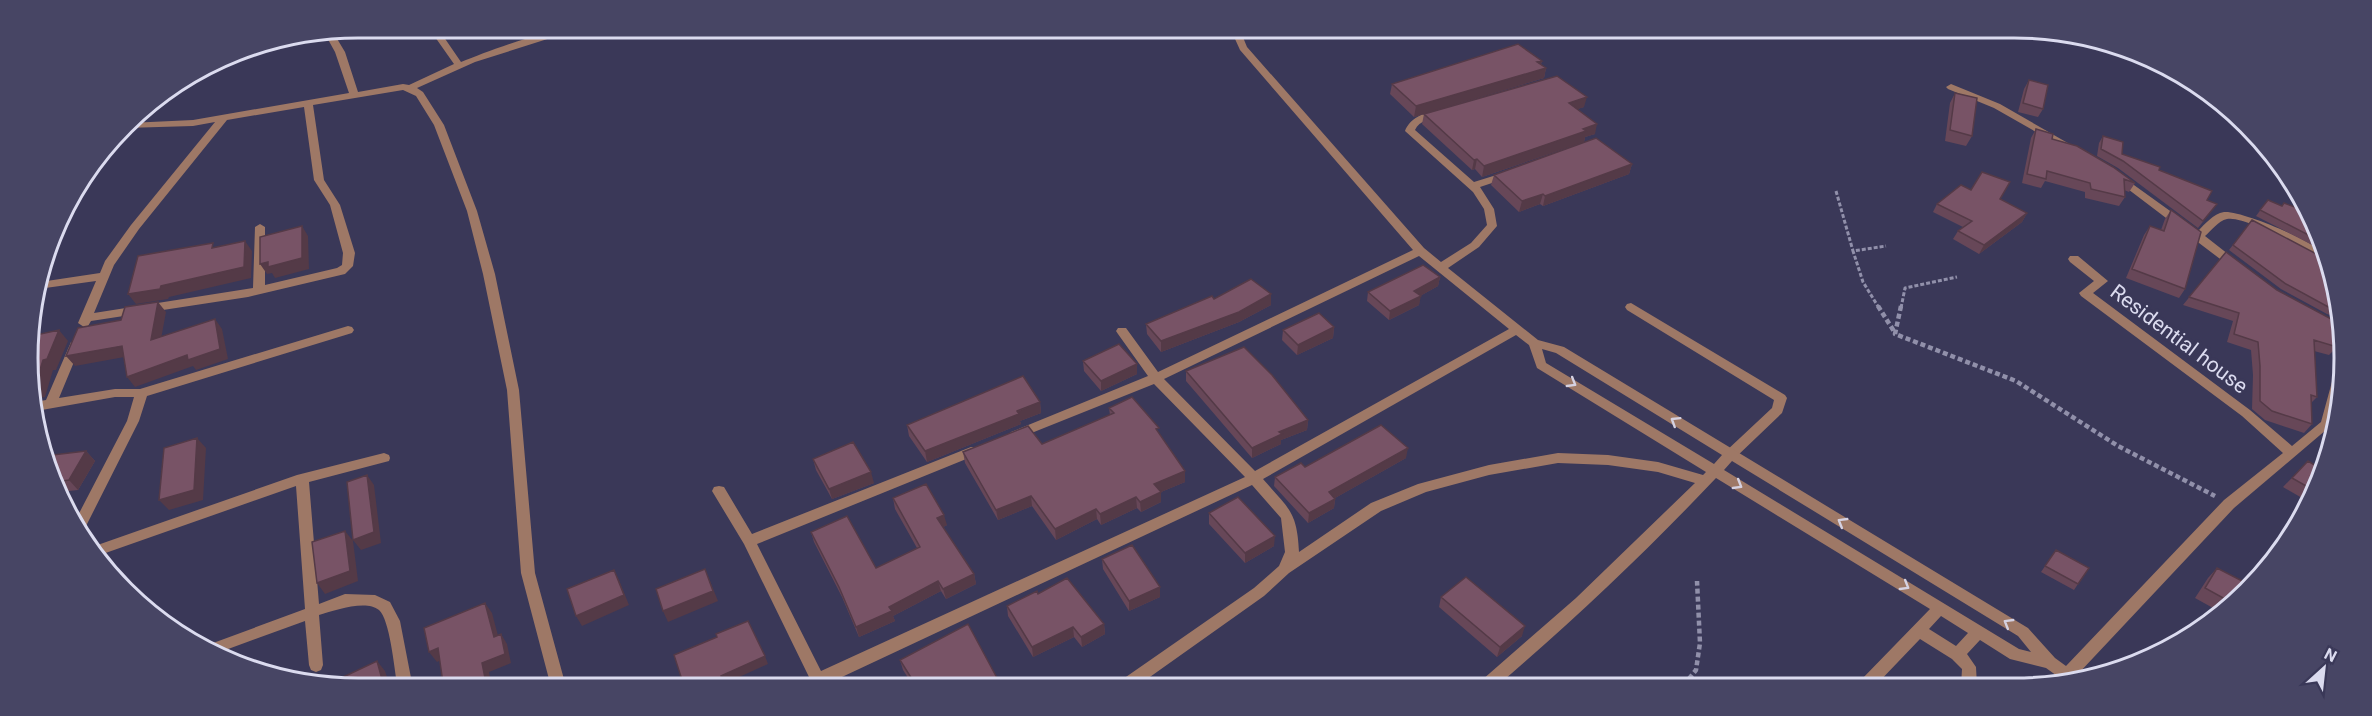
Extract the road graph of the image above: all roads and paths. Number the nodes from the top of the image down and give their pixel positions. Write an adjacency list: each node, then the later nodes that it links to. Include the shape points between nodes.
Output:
1 (332, 38): 8 (street)
2 (440, 38): 5 (street)
3 (545, 38): 5 (street)
4 (1238, 38): 21 (street)
5 (458, 64): 6 (street)
6 (410, 87): 8 (street); 67 (street, via 420,94 439,125 472,211 489,274 513,390 528,573)
7 (1951, 87): 13 (street, via 1997,106)
8 (354, 94): 9 (street)
9 (309, 102): 11 (street); 30 (street, via 319,180 335,206 350,262 341,271)
10 (1454, 109): 16 (street, via 1422,118 1410,131)
11 (224, 117): 12 (street); 27 (street, via 135,227)
12 (137, 126)
13 (2083, 154)
14 (1515, 171): 16 (street)
15 (2113, 172): 19 (street)
16 (1473, 186): 25 (street, via 1489,209 1492,226 1475,245)
17 (1836, 190): 22 (path)
18 (261, 227): 30 (street)
19 (2198, 237): 23 (street, via 2220,217 2234,215); 26 (street)
20 (1886, 246): 22 (path)
21 (1420, 250): 25 (street); 38 (street)
22 (1853, 251): 36 (path, via 1863,282)
23 (2317, 254)
24 (2074, 259): 43 (street, Residential house, via 2102,281 2085,292 2246,413)
25 (1441, 267): 33 (street)
26 (2241, 269)
27 (105, 276): 29 (street); 32 (street)
28 (1957, 277): 36 (path, via 1905,288)
29 (46, 284)
30 (259, 290): 32 (street)
31 (1631, 307): 44 (street, via 1781,398 1778,410)
32 (86, 318): 40 (street)
33 (1518, 329): 37 (street); 47 (street)
34 (348, 330): 39 (street)
35 (1122, 331): 38 (street)
36 (1895, 334): 50 (path, via 2016,381 2118,446)
37 (1534, 343): 44 (street, one-way to 37, via 1560,350); 46 (street, one-way to 46, via 1541,365)
38 (1156, 378): 47 (street); 52 (street)
39 (139, 394): 40 (street, via 115,393); 51 (street, via 133,421)
40 (50, 404): 41 (street)
41 (41, 405)
42 (2329, 418): 43 (street, via 2327,424)
43 (2292, 453): 50 (street)
44 (1730, 455): 46 (street); 62 (street, one-way to 44, via 2023,632)
45 (384, 458): 48 (street)
46 (1710, 476): 54 (street, via 1608,460 1558,458 1489,470 1423,488 1376,507); 56 (street, one-way to 56); 71 (street, via 1572,613)
47 (1254, 478): 54 (street, via 1287,516 1292,552); 69 (street)
48 (302, 479): 53 (street); 57 (street)
49 (719, 491): 52 (street)
50 (2229, 504): 64 (street)
51 (82, 521)
52 (749, 541): 68 (street)
53 (101, 549)
54 (1284, 570): 70 (street)
55 (1697, 581): 72 (path, via 1700,644 1696,670)
56 (1940, 608): 58 (street); 59 (street)
57 (312, 612): 60 (street); 63 (street); 66 (street, via 345,600 362,599 385,606 393,621)
58 (1918, 630): 61 (street); 73 (street)
59 (1979, 632): 61 (street); 62 (street, via 2015,654)
60 (219, 646)
61 (1957, 654): 74 (street, via 1969,667)
62 (2050, 663): 65 (street)
63 (316, 664)
64 (2078, 672)
65 (2066, 674)
66 (404, 678)
67 (557, 678)
68 (814, 678)
69 (825, 678)
70 (1137, 678)
71 (1494, 678)
72 (1690, 678)
73 (1873, 678)
74 (1969, 678)

